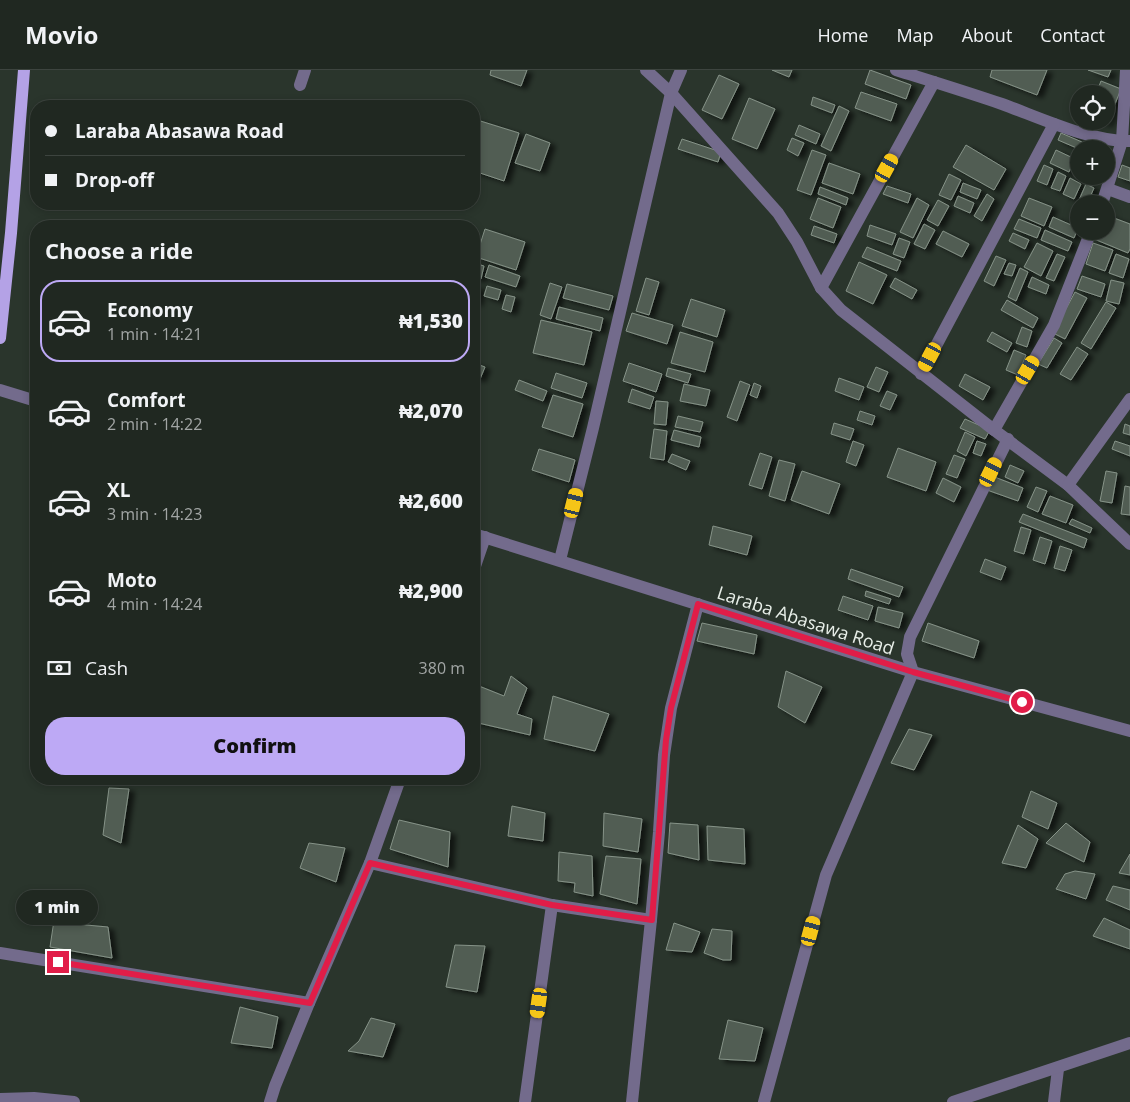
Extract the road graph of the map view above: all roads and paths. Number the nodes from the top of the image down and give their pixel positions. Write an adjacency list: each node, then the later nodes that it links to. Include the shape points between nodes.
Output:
1 (24, 70): 17 (main road)
2 (305, 70): 8 (street)
3 (646, 70): 9 (street)
4 (681, 70): 9 (street)
5 (896, 70): 7 (street)
6 (1126, 70): 11 (street)
7 (934, 82): 10 (street); 16 (street)
8 (300, 85)
9 (671, 93): 16 (street, via 778,213); 27 (street)
10 (1054, 124): 11 (street, via 1097,137); 18 (street)
11 (1126, 141): 12 (street)
12 (1108, 189): 13 (street); 14 (street)
13 (1106, 195)
14 (1130, 197)
15 (1087, 240): 22 (street, via 1054,325)
16 (821, 288): 18 (street, via 841,310)
17 (0, 338)
18 (921, 374): 22 (street)
19 (0, 390): 20 (street)
20 (30, 399)
21 (1130, 399): 24 (street)
22 (994, 430): 23 (street)
23 (1008, 439): 24 (street); 29 (street, via 910,637 908,654)
24 (1068, 485): 26 (street)
25 (480, 536): 27 (street, Laraba Abasawa Road)
26 (1130, 544)
27 (560, 560): 28 (street, Laraba Abasawa Road)
28 (698, 604): 29 (street, Laraba Abasawa Road); 34 (street, via 668,727)
29 (913, 672): 30 (street, Laraba Abasawa Road); 44 (street, via 826,874)
30 (1130, 731)
31 (398, 785): 32 (street)
32 (370, 863): 33 (street); 36 (street)
33 (552, 905): 34 (street); 42 (street)
34 (652, 920): 43 (street)
35 (0, 953): 36 (street)
36 (310, 1003): 41 (street)
37 (1130, 1043): 38 (street)
38 (1058, 1069): 45 (street); 46 (street)
39 (0, 1099): 40 (street)
40 (74, 1102)
41 (270, 1102)
42 (525, 1102)
43 (632, 1102)
44 (764, 1102)
45 (954, 1102)
46 (1054, 1102)

